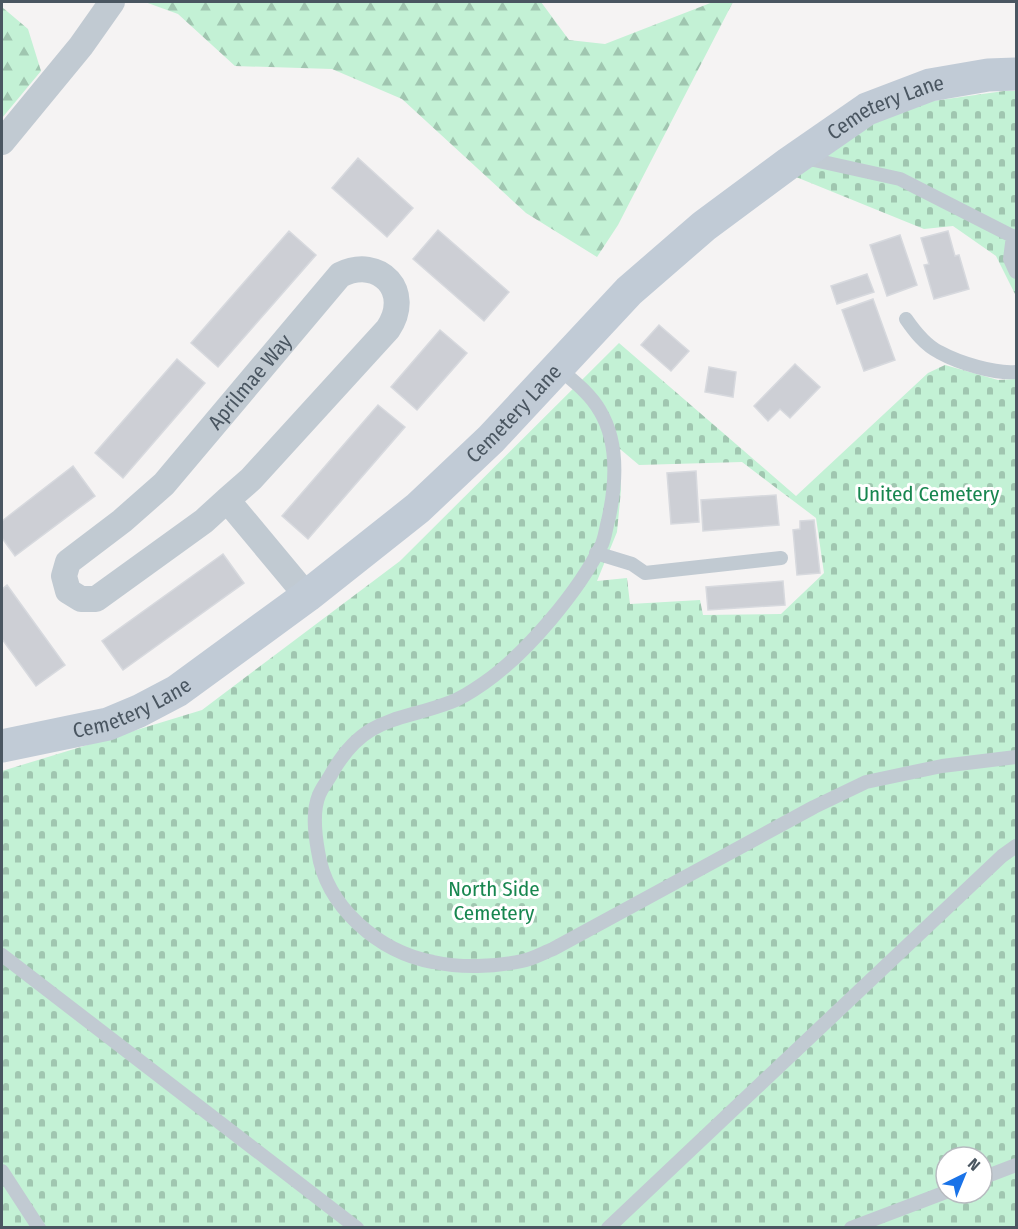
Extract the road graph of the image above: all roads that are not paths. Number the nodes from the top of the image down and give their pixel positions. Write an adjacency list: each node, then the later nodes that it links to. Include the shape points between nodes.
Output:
1 (112, 2): 3 (street)
2 (1017, 74): 4 (street, Cemetery Lane, via 954,79 883,102 867,109)
3 (2, 142)
4 (800, 157): 5 (lane, via 900,178); 8 (street, Cemetery Lane, via 704,226 629,291)
5 (1015, 237): 6 (lane, via 1010,259)
6 (1017, 272)
7 (906, 320): 9 (lane, via 939,352 976,367)
8 (557, 367): 11 (lane, via 600,410 611,438 612,505); 13 (street, Cemetery Lane, via 491,439 418,508)
9 (1017, 372)
10 (227, 500): 10 (street, Aprilmae Way, via 251,479 395,320 397,296 384,277 363,268 340,275 164,484 68,562 64,576 68,591 81,599 96,599); 13 (street)
11 (597, 553): 12 (lane, via 632,564 645,573); 15 (lane, via 537,634 498,673 452,702 387,722 364,735 337,764 318,796 315,829 319,863 333,895 358,925 396,949 432,962 478,966 523,961 866,782 942,766)
12 (781, 558)
13 (307, 596): 14 (street, Cemetery Lane, via 177,690 140,711 108,724)
14 (2, 746)
15 (1017, 757)
16 (1017, 846): 24 (lane)
17 (2, 955): 23 (lane)
18 (1017, 1165): 20 (lane)
19 (2, 1171): 22 (lane)
20 (994, 1174)
21 (934, 1196): 25 (lane)
22 (39, 1227)
23 (357, 1227)
24 (608, 1227)
25 (851, 1227)

